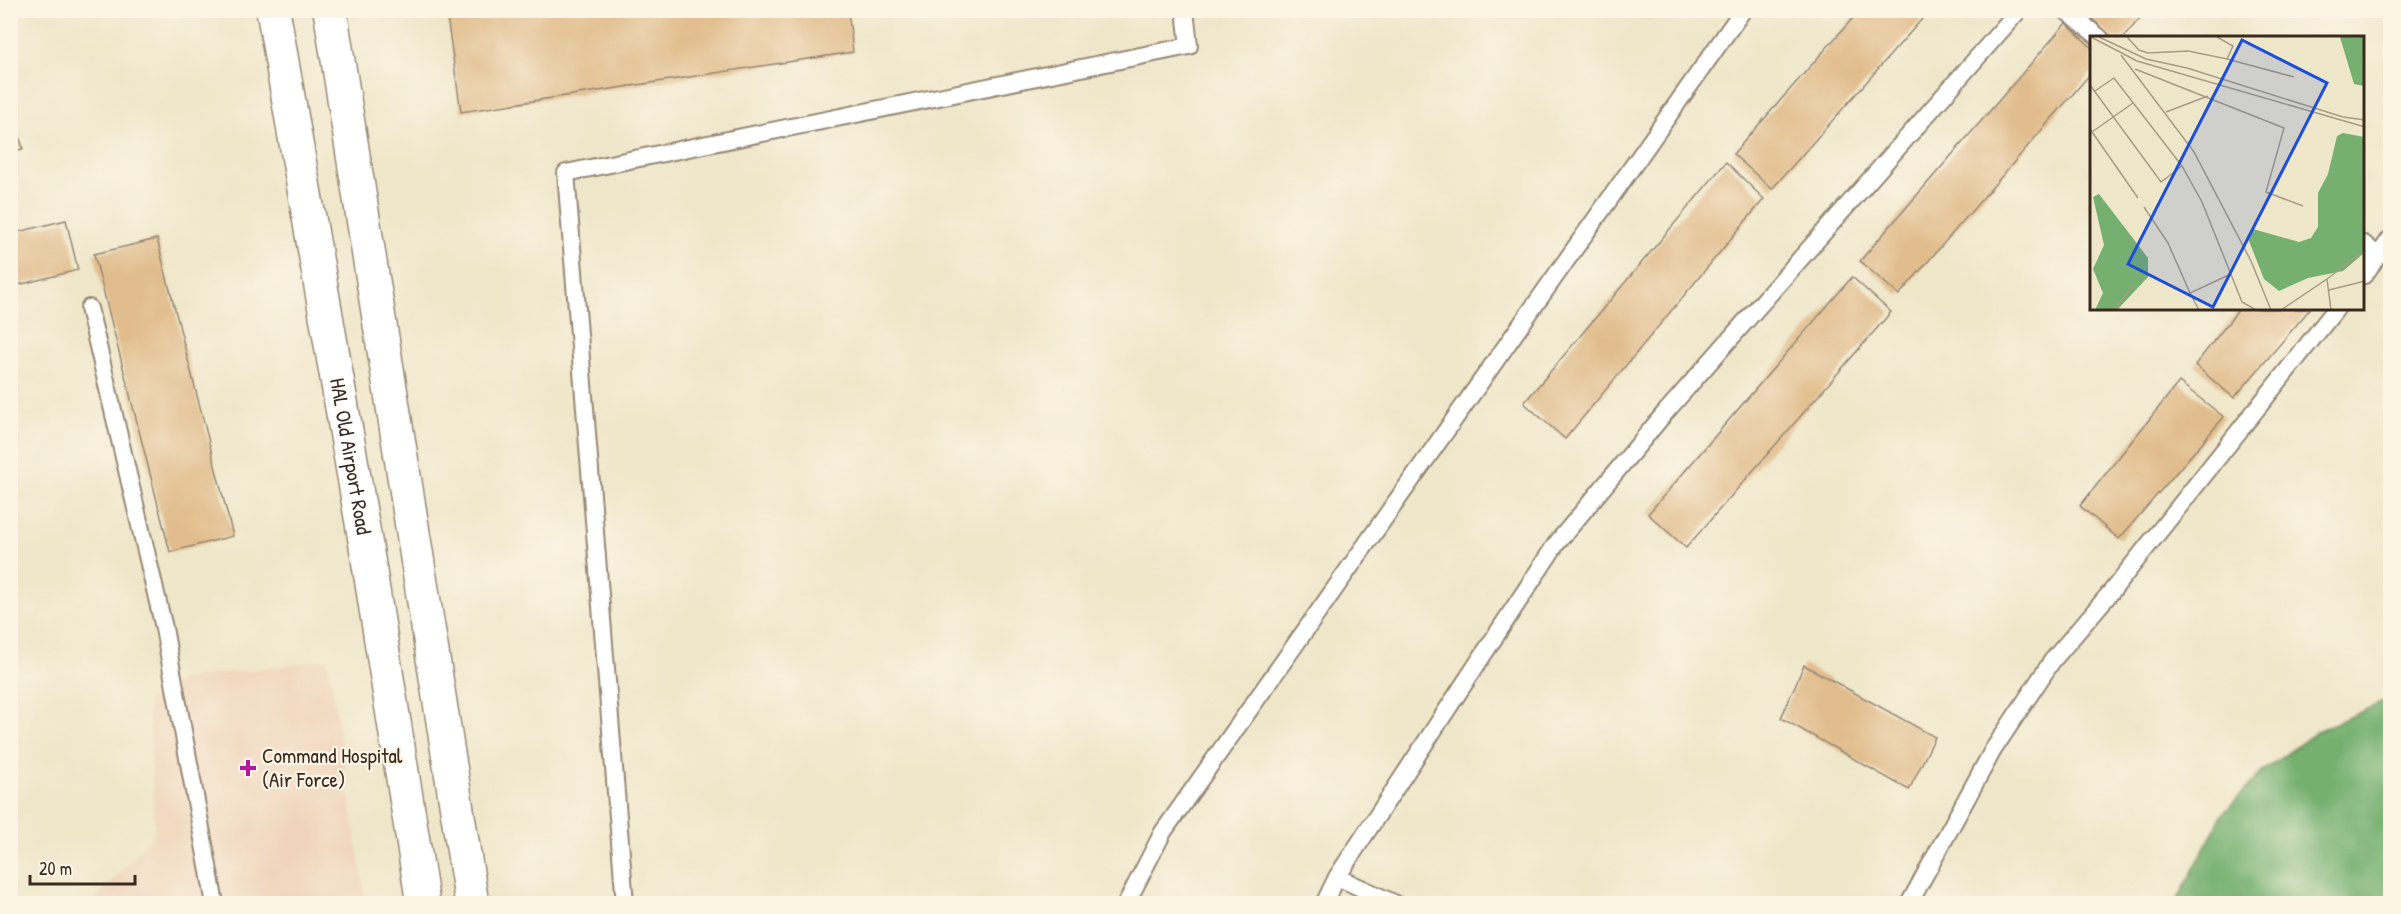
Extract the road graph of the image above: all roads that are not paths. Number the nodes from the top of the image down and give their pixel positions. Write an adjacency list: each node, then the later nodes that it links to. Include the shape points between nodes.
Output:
1 (273, 10): 16 (main road, HAL Old Airport Road)
2 (330, 10): 17 (main road)
3 (1185, 10): 18 (lane, via 1189,46 566,173)
4 (1743, 10): 19 (lane, via 1163,832)
5 (2019, 10): 14 (lane, via 1664,414 1556,544)
6 (2065, 10): 7 (lane)
7 (2098, 36)
8 (2391, 239): 10 (lane)
9 (2365, 245): 10 (lane)
10 (2378, 256): 11 (lane)
11 (2365, 274)
12 (89, 308): 15 (lane, via 164,628)
13 (2335, 310): 22 (lane, via 2052,661 1994,750)
14 (1337, 877): 20 (lane); 21 (lane)
15 (215, 903)
16 (423, 903)
17 (472, 903)
18 (625, 903)
19 (1126, 903)
20 (1324, 903)
21 (1396, 903)
22 (1909, 903)

